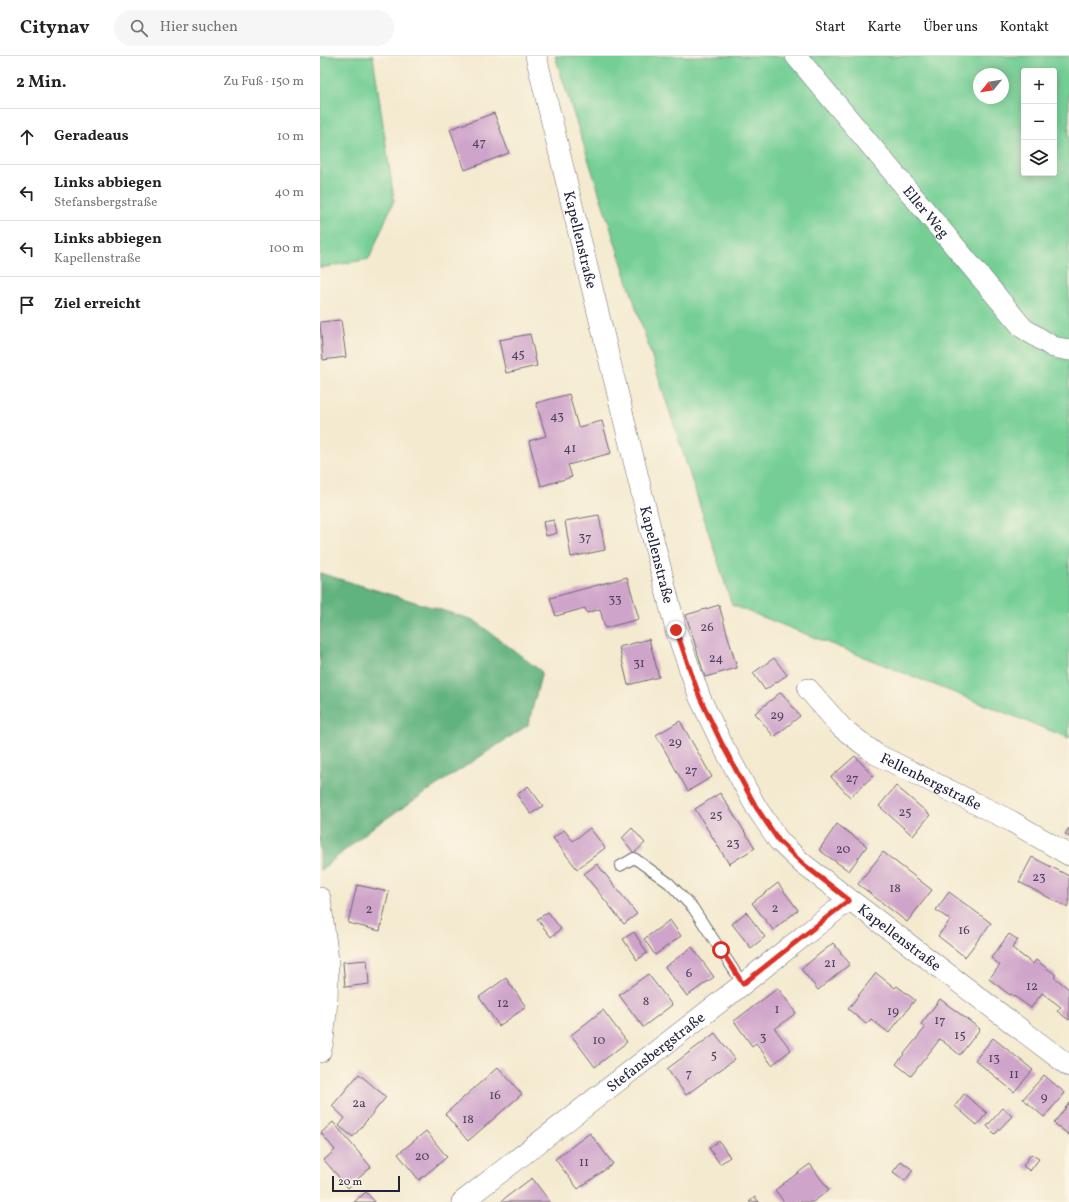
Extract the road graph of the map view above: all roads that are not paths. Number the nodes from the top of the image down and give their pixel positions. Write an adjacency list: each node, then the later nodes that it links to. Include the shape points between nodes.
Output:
1 (536, 56): 8 (street, Kapellenstraße, via 648,523 676,630 700,698 756,807 779,841 803,864)
2 (796, 56): 3 (street, Eller Weg, via 1024,328 1053,347)
3 (1069, 350)
4 (808, 689): 5 (street, Fellenbergstraße, via 842,728 876,754 1011,821)
5 (1069, 855)
6 (620, 866): 9 (lane, via 634,858 669,883 694,908)
7 (320, 898): 10 (street, via 328,960 327,1000)
8 (849, 900): 9 (street, Stefansbergstraße); 11 (street, Kapellenstraße)
9 (743, 984): 12 (street, Stefansbergstraße)
10 (320, 1052)
11 (1069, 1066)
12 (462, 1202)

